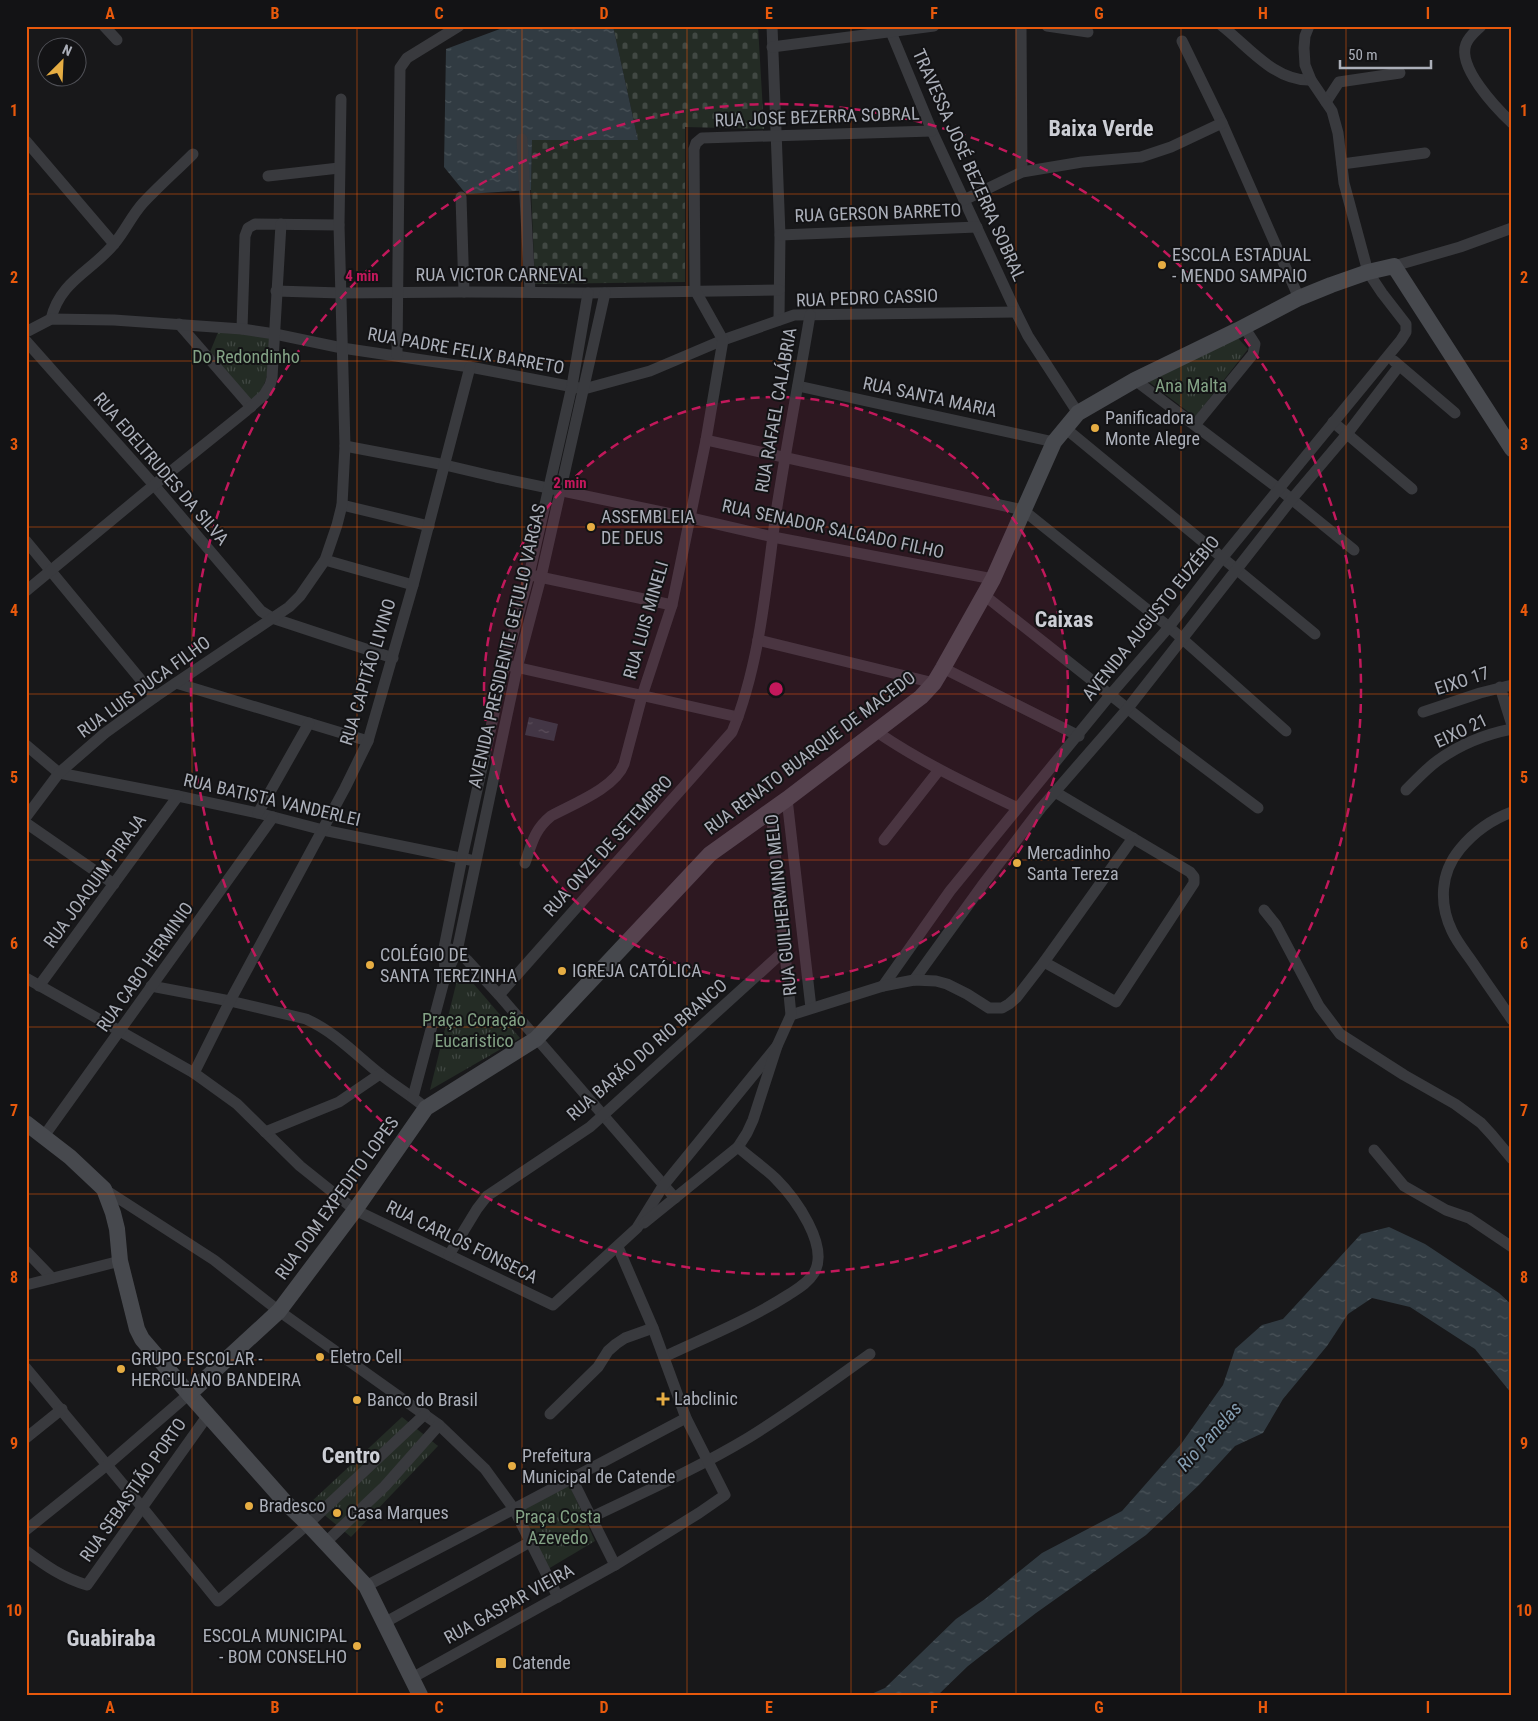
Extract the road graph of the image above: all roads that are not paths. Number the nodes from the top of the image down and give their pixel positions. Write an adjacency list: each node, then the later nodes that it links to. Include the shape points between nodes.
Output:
1 (104, 26): 12 (street)
2 (459, 26): 44 (street, via 408,58 400,68)
3 (772, 26): 14 (street)
4 (934, 26): 10 (street)
5 (1021, 26): 29 (street)
6 (1047, 26): 11 (street)
7 (1222, 26): 16 (street, via 1285,76 1300,81)
8 (1309, 26): 16 (street, AVENIDA AUGUSTO EUZÉBIO, via 1304,56)
9 (1481, 26): 20 (street, via 1466,43 1469,69)
10 (891, 32): 14 (street); 21 (street, TRAVESSA JOSÉ BEZERRA SOBRAL)
11 (1088, 32)
12 (117, 40)
13 (1182, 41): 19 (street)
14 (772, 47): 22 (street)
15 (1400, 73): 18 (street, via 1339,82)
16 (1311, 80): 18 (street, AVENIDA AUGUSTO EUZÉBIO)
17 (341, 99): 28 (street, RUA LUIS DUCA FILHO)
18 (1326, 102): 27 (street, AVENIDA AUGUSTO EUZÉBIO, via 1338,133)
19 (1222, 123): 29 (street, via 1172,147 1141,157); 50 (street)
20 (1512, 123)
21 (932, 132): 22 (street, RUA JOSE BEZERRA SOBRAL); 32 (street, TRAVESSA JOSÉ BEZERRA SOBRAL)
22 (776, 136): 37 (street); 41 (street, RUA JOSE BEZERRA SOBRAL, via 702,138 696,143)
23 (522, 139): 46 (street)
24 (26, 141): 38 (street)
25 (1425, 153): 27 (street)
26 (193, 154): 38 (street, via 143,203)
27 (1342, 164): 40 (street, AVENIDA AUGUSTO EUZÉBIO, via 1344,183)
28 (339, 168): 30 (street); 34 (street, RUA LUIS DUCA FILHO)
29 (1022, 172): 32 (street)
30 (268, 176)
31 (461, 197): 45 (street)
32 (964, 200): 35 (street, TRAVESSA JOSÉ BEZERRA SOBRAL)
33 (281, 224): 34 (street); 43 (street); 57 (street, via 255,224 248,228 245,236)
34 (339, 225): 47 (street, RUA LUIS DUCA FILHO)
35 (977, 227): 37 (street, RUA GERSON BARRETO); 51 (street, TRAVESSA JOSÉ BEZERRA SOBRAL)
36 (1512, 228): 39 (street)
37 (780, 235): 42 (street)
38 (114, 244): 53 (street, via 62,294)
39 (1394, 266): 40 (street, RUA RENATO BUARQUE DE MACEDO); 81 (street)
40 (1368, 272): 50 (street, RUA RENATO BUARQUE DE MACEDO); 63 (street, AVENIDA AUGUSTO EUZÉBIO, via 1406,324 1406,332)
41 (695, 290): 42 (street, RUA VICTOR CARNEVAL); 49 (street, RUA VICTOR CARNEVAL); 60 (street)
42 (779, 290): 54 (street)
43 (276, 291): 47 (street, RUA VICTOR CARNEVAL); 59 (street)
44 (399, 292): 45 (street, RUA VICTOR CARNEVAL); 47 (street, RUA VICTOR CARNEVAL); 64 (street)
45 (464, 292): 46 (street, RUA VICTOR CARNEVAL)
46 (530, 292): 48 (street, RUA VICTOR CARNEVAL)
47 (341, 293): 62 (street, RUA LUIS DUCA FILHO)
48 (588, 293): 49 (street, RUA VICTOR CARNEVAL); 68 (street, AVENIDA PRESIDENTE GETULIO VARGAS)
49 (605, 293): 70 (street, AVENIDA PRESIDENTE GETULIO VARGAS)
50 (1299, 298): 56 (street, RUA RENATO BUARQUE DE MACEDO)
51 (1016, 312): 52 (street, RUA PEDRO CASSIO); 72 (street)
52 (810, 314): 54 (street, RUA PEDRO CASSIO); 69 (street, RUA RAFAEL CALÁBRIA)
53 (51, 319): 55 (street, RUA PADRE FELIX BARRETO); 58 (street)
54 (779, 320): 60 (street, RUA PEDRO CASSIO)
55 (179, 324): 57 (street, RUA PADRE FELIX BARRETO); 71 (street)
56 (1244, 327): 67 (street, RUA RENATO BUARQUE DE MACEDO); 75 (street, via 1255,344 1252,354)
57 (242, 330): 59 (street, RUA PADRE FELIX BARRETO)
58 (26, 332)
59 (275, 334): 62 (street, RUA PADRE FELIX BARRETO); 71 (street, via 270,385)
60 (724, 340): 70 (street, RUA PEDRO CASSIO, via 650,371); 78 (street, RUA LUIS MINELI)
61 (26, 342): 84 (street, RUA EDELTRUDES DA SILVA)
62 (342, 348): 64 (street, RUA PADRE FELIX BARRETO); 80 (street, RUA LUIS DUCA FILHO)
63 (1387, 355): 65 (street); 74 (street, AVENIDA AUGUSTO EUZÉBIO)
64 (397, 356): 66 (street, RUA PADRE FELIX BARRETO)
65 (1399, 366): 73 (street); 77 (street, AVENIDA AUGUSTO EUZÉBIO)
66 (470, 368): 68 (street, RUA PADRE FELIX BARRETO); 83 (street, RUA CAPITÃO LIVINO)
67 (1135, 380): 72 (street, RUA RENATO BUARQUE DE MACEDO); 75 (street)
68 (572, 386): 70 (street, RUA PADRE FELIX BARRETO); 85 (street, AVENIDA PRESIDENTE GETULIO VARGAS)
69 (798, 386): 79 (street, RUA SANTA MARIA); 82 (street, RUA RAFAEL CALÁBRIA)
70 (584, 389): 88 (street, AVENIDA PRESIDENTE GETULIO VARGAS)
71 (251, 407): 84 (street)
72 (1078, 413): 76 (street, RUA RENATO BUARQUE DE MACEDO)
73 (1455, 414)
74 (1333, 422): 77 (street); 87 (street, AVENIDA AUGUSTO EUZÉBIO)
75 (1195, 425): 87 (street)
76 (1065, 428): 79 (street, RUA RENATO BUARQUE DE MACEDO); 97 (street)
77 (1347, 434): 86 (street); 89 (street, AVENIDA AUGUSTO EUZÉBIO)
78 (706, 440): 82 (street); 92 (street, RUA LUIS MINELI)
79 (1054, 442): 91 (street, RUA RENATO BUARQUE DE MACEDO)
80 (345, 446): 83 (street, RUA SENADOR SALGADO FILHO); 90 (street, RUA LUIS DUCA FILHO)
81 (1512, 449)
82 (784, 456): 91 (street); 94 (street, RUA RAFAEL CALÁBRIA)
83 (445, 465): 85 (street, RUA SENADOR SALGADO FILHO); 93 (street, RUA CAPITÃO LIVINO)
84 (154, 485): 100 (street); 108 (street, RUA EDELTRUDES DA SILVA, via 257,607)
85 (548, 488): 88 (street, RUA SENADOR SALGADO FILHO); 101 (street, AVENIDA PRESIDENTE GETULIO VARGAS)
86 (1412, 489)
87 (1279, 490): 89 (street); 97 (street, AVENIDA AUGUSTO EUZÉBIO)
88 (560, 491): 92 (street, RUA SENADOR SALGADO FILHO); 102 (street, AVENIDA PRESIDENTE GETULIO VARGAS)
89 (1292, 500): 96 (street); 99 (street, AVENIDA AUGUSTO EUZÉBIO)
90 (342, 505): 93 (street); 98 (street, RUA LUIS DUCA FILHO)
91 (1023, 510): 103 (street, RUA RENATO BUARQUE DE MACEDO); 109 (street)
92 (691, 518): 94 (street, RUA SENADOR SALGADO FILHO); 107 (street, RUA LUIS MINELI)
93 (429, 526): 104 (street, RUA CAPITÃO LIVINO)
94 (773, 537): 103 (street, RUA SENADOR SALGADO FILHO); 111 (street, RUA RAFAEL CALÁBRIA)
95 (26, 541): 100 (street)
96 (1354, 550)
97 (1223, 557): 99 (street); 109 (street, AVENIDA AUGUSTO EUZÉBIO)
98 (325, 560): 104 (street); 108 (street, RUA LUIS DUCA FILHO, via 300,596)
99 (1236, 569): 110 (street); 112 (street, AVENIDA AUGUSTO EUZÉBIO)
100 (51, 571): 105 (street); 122 (street)
101 (528, 575): 102 (street); 114 (street, AVENIDA PRESIDENTE GETULIO VARGAS)
102 (541, 577): 107 (street); 115 (street, AVENIDA PRESIDENTE GETULIO VARGAS)
103 (993, 580): 106 (street, RUA RENATO BUARQUE DE MACEDO)
104 (413, 585): 113 (street, RUA CAPITÃO LIVINO)
105 (26, 591)
106 (984, 595): 116 (street, RUA RENATO BUARQUE DE MACEDO); 120 (street)
107 (672, 605): 121 (street, RUA LUIS MINELI)
108 (272, 618): 113 (street); 117 (street, RUA LUIS DUCA FILHO)
109 (1168, 627): 112 (street); 120 (street, AVENIDA AUGUSTO EUZÉBIO)
110 (1315, 634)
111 (758, 640): 118 (street); 125 (street, RUA RAFAEL CALÁBRIA)
112 (1182, 640): 123 (street, AVENIDA AUGUSTO EUZÉBIO); 128 (street)
113 (393, 658): 131 (street, RUA CAPITÃO LIVINO)
114 (505, 664): 115 (street); 150 (street, AVENIDA PRESIDENTE GETULIO VARGAS)
115 (517, 668): 121 (street); 151 (street, AVENIDA PRESIDENTE GETULIO VARGAS)
116 (943, 668): 118 (street, RUA RENATO BUARQUE DE MACEDO); 130 (street)
117 (176, 683): 122 (street, RUA LUIS DUCA FILHO); 126 (street)
118 (934, 683): 129 (street, RUA RENATO BUARQUE DE MACEDO, via 922,697)
119 (1506, 686): 124 (street, EIXO 17); 127 (street)
120 (1112, 694): 123 (street); 130 (street, AVENIDA AUGUSTO EUZÉBIO)
121 (642, 696): 125 (street); 152 (street, RUA LUIS MINELI, via 620,773 543,823 535,834)
122 (155, 697): 134 (street, RUA LUIS DUCA FILHO, via 105,733)
123 (1128, 708): 136 (street, AVENIDA AUGUSTO EUZÉBIO); 140 (street)
124 (1422, 712)
125 (738, 717): 165 (street, RUA ONZE DE SETEMBRO, via 732,732)
126 (309, 724): 131 (street); 143 (street)
127 (1512, 727): 135 (street, EIXO 21, via 1451,751)
128 (1286, 731)
129 (877, 732): 133 (street); 138 (street, RUA RENATO BUARQUE DE MACEDO)
130 (1079, 736): 139 (street, AVENIDA AUGUSTO EUZÉBIO)
131 (368, 741): 147 (street, RUA CAPITÃO LIVINO)
132 (26, 745): 134 (street)
133 (939, 770): 139 (street); 149 (street)
134 (59, 773): 137 (street, RUA BATISTA VANDERLEI); 144 (street, RUA LUIS DUCA FILHO)
135 (1406, 790)
136 (1054, 792): 148 (street); 161 (street, AVENIDA AUGUSTO EUZÉBIO)
137 (178, 796): 143 (street, RUA BATISTA VANDERLEI); 153 (street, RUA JOAQUIM PIRAJA)
138 (787, 799): 141 (street, RUA RENATO BUARQUE DE MACEDO); 167 (street, RUA GUILHERMINO MELO)
139 (1018, 808): 164 (street, AVENIDA AUGUSTO EUZÉBIO, via 950,891)
140 (1258, 808)
141 (771, 810): 157 (street); 171 (street, RUA RENATO BUARQUE DE MACEDO, via 710,854)
142 (1512, 812): 169 (street, via 1484,825 1456,854 1446,875 1443,898 1444,913 1453,933)
143 (258, 813): 145 (street, RUA BATISTA VANDERLEI)
144 (26, 817)
145 (273, 817): 147 (street, RUA BATISTA VANDERLEI); 163 (street, RUA CABO HERMINIO)
146 (26, 822): 153 (street)
147 (323, 830): 150 (street, RUA BATISTA VANDERLEI); 166 (street, RUA CAPITÃO LIVINO)
148 (1133, 838): 158 (street); 158 (street, via 1190,872 1194,883 1116,1002)
149 (884, 840)
150 (462, 858): 151 (street, RUA BATISTA VANDERLEI); 155 (street, AVENIDA PRESIDENTE GETULIO VARGAS)
151 (476, 862): 156 (street, AVENIDA PRESIDENTE GETULIO VARGAS)
152 (525, 863)
153 (114, 884): 162 (street, RUA JOAQUIM PIRAJA)
154 (1264, 910): 183 (street, via 1276,925 1322,1010 1340,1034 1455,1104 1481,1123)
155 (444, 948): 156 (street); 159 (street, AVENIDA PRESIDENTE GETULIO VARGAS)
156 (457, 951): 159 (street, AVENIDA PRESIDENTE GETULIO VARGAS); 165 (street)
157 (784, 951): 168 (street); 177 (street, RUA BARÃO DO RIO BRANCO)
158 (1044, 962): 161 (street, via 1017,997 1002,1008 989,1008 947,984)
159 (445, 977): 175 (street, AVENIDA PRESIDENTE GETULIO VARGAS)
160 (26, 978): 162 (street, RUA CARLOS FONSECA)
161 (914, 980): 164 (street)
162 (39, 986): 170 (street, RUA CARLOS FONSECA)
163 (151, 986): 166 (street); 170 (street, RUA CABO HERMINIO)
164 (883, 986): 167 (street)
165 (499, 995): 171 (street)
166 (230, 1002): 173 (street, RUA CAPITÃO LIVINO); 174 (street, via 293,1015 318,1024)
167 (810, 1008): 168 (street)
168 (791, 1015): 172 (street)
169 (1512, 1020)
170 (120, 1032): 173 (street, RUA CARLOS FONSECA); 180 (street, RUA CABO HERMINIO)
171 (536, 1039): 176 (street, RUA RENATO BUARQUE DE MACEDO); 177 (street)
172 (777, 1046): 181 (street, via 753,1120); 184 (street)
173 (194, 1073): 179 (street, RUA CARLOS FONSECA, via 237,1104)
174 (380, 1074): 175 (street); 179 (street, via 339,1102)
175 (413, 1097): 176 (street)
176 (426, 1108): 187 (street, RUA DOM EXPEDITO LOPES)
177 (603, 1116): 184 (street); 192 (street, RUA BARÃO DO RIO BRANCO, via 487,1196)
178 (26, 1123): 180 (street)
179 (265, 1132): 187 (street, RUA CARLOS FONSECA, via 300,1166)
180 (44, 1136): 185 (street)
181 (738, 1147): 186 (street); 199 (street, via 791,1195 813,1234 819,1260 805,1284 773,1305)
182 (1374, 1150): 190 (street, via 1404,1186 1446,1210 1469,1218)
183 (1512, 1159)
184 (663, 1186): 186 (street); 188 (street)
185 (104, 1189): 193 (street, via 117,1229); 196 (street, via 214,1260)
186 (675, 1198): 188 (street)
187 (355, 1210): 192 (street, RUA CARLOS FONSECA); 196 (street, RUA DOM EXPEDITO LOPES)
188 (637, 1228): 189 (street)
189 (618, 1247): 192 (street, RUA CARLOS FONSECA, via 553,1305); 197 (street)
190 (1512, 1247)
191 (26, 1251): 194 (street)
192 (449, 1255)
193 (120, 1261): 194 (street); 201 (street, via 142,1340)
194 (52, 1278): 195 (street)
195 (26, 1285)
196 (279, 1311): 201 (street, RUA DOM EXPEDITO LOPES); 203 (street)
197 (653, 1328): 199 (street); 204 (street, via 616,1344 598,1367)
198 (870, 1354): 209 (street, via 800,1405)
199 (664, 1357): 206 (street)
200 (26, 1368): 202 (street)
201 (189, 1394): 205 (street); 210 (street)
202 (62, 1410): 208 (street); 210 (street)
203 (425, 1414): 207 (street); 215 (street)
204 (550, 1414)
205 (208, 1416): 212 (street, RUA SEBASTIÃO PORTO); 215 (street)
206 (686, 1418): 209 (street); 211 (street)
207 (440, 1425): 213 (street, via 485,1469); 218 (street, via 385,1486)
208 (26, 1438)
209 (707, 1460): 214 (street); 220 (street, RUA GASPAR VIEIRA, via 725,1495)
210 (107, 1465): 212 (street); 216 (street)
211 (572, 1478): 213 (street); 214 (street)
212 (142, 1506): 215 (street, via 218,1601); 219 (street, RUA SEBASTIÃO PORTO, via 87,1585 55,1572)
213 (514, 1510): 217 (street); 221 (street)
214 (592, 1517): 220 (street)
215 (308, 1524): 218 (street)
216 (26, 1530)
217 (530, 1542): 222 (street); 223 (street)
218 (325, 1543): 221 (street)
219 (26, 1552)
220 (615, 1565): 222 (street, RUA GASPAR VIEIRA)
221 (366, 1586): 223 (street)
222 (558, 1596): 224 (street, RUA GASPAR VIEIRA)
223 (384, 1623): 224 (street)
224 (412, 1678): 225 (street)
225 (420, 1695)

